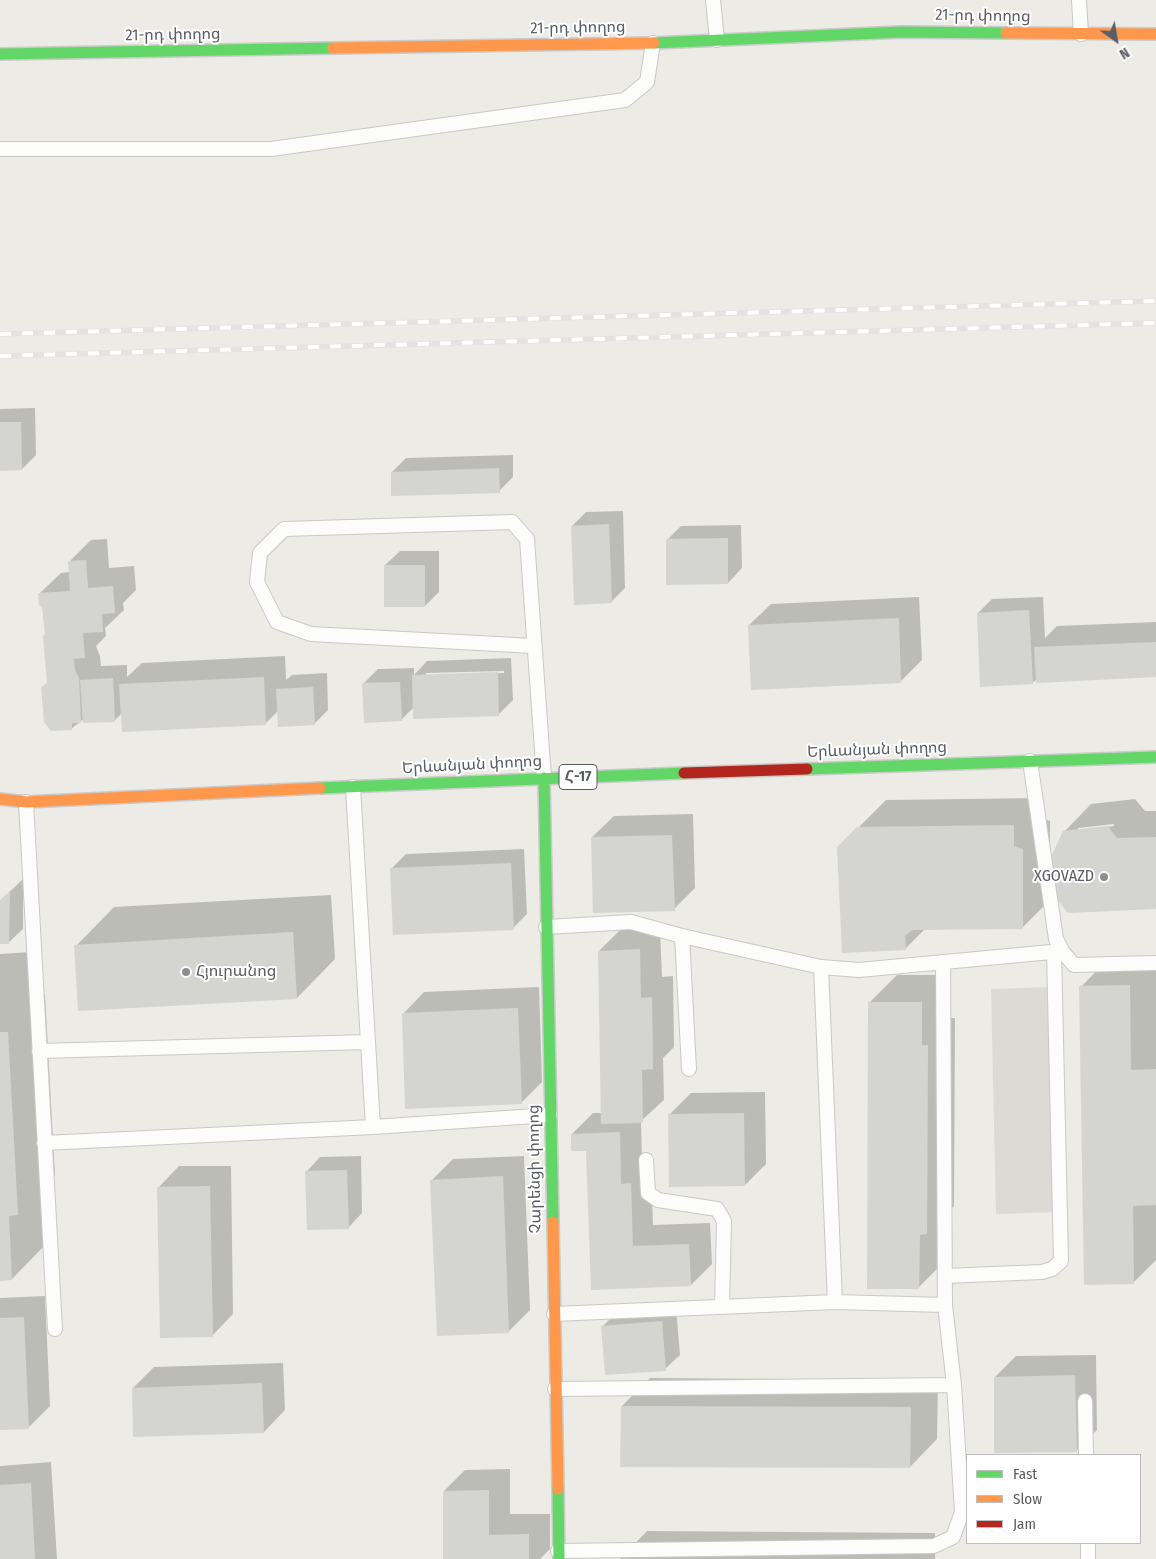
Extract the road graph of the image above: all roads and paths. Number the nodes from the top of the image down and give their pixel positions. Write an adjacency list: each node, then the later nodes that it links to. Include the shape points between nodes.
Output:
1 (713, 0): 5 (lane)
2 (1079, 0): 3 (lane)
3 (1081, 34): 4 (main road, 21-րդ փողոց); 5 (main road, 21-րդ փողոց, via 901,32)
4 (1156, 34)
5 (717, 40): 6 (main road, 21-րդ փողոց)
6 (653, 43): 7 (main road, 21-րդ փողոց); 8 (lane, via 647,82 625,100 271,149)
7 (0, 54)
8 (0, 149)
9 (534, 646): 9 (lane, via 310,634 277,622 257,582 260,554 284,529 512,522 527,539); 12 (lane)
10 (1156, 756): 11 (main road, Երևանյան փողոց / Հ-17)
11 (1030, 761): 12 (main road, Երևանյան փողոց / Հ-17); 18 (lane)
12 (544, 778): 13 (main road, Երևանյան փողոց / Հ-17); 16 (main road, Չարենցի փողոց)
13 (353, 787): 15 (main road, Երևանյան փողոց / Հ-17); 22 (lane)
14 (0, 799): 15 (main road, Երևանյան փողոց / Հ-17)
15 (26, 802): 23 (lane)
16 (546, 927): 17 (lane, via 631,922); 25 (main road, Չարենցի փողոց)
17 (682, 936): 21 (lane); 24 (lane)
18 (1058, 951): 19 (lane); 20 (lane, via 1074,965); 29 (lane, via 1061,1261 1042,1272)
19 (943, 962): 21 (lane, via 859,970); 29 (lane)
20 (1156, 963)
21 (821, 967): 30 (lane)
22 (368, 1042): 23 (lane); 26 (lane)
23 (39, 1051): 27 (lane)
24 (689, 1069)
25 (550, 1115): 26 (lane); 33 (main road, Չարենցի փողոց)
26 (373, 1127): 27 (lane)
27 (44, 1143): 34 (lane)
28 (646, 1160): 32 (lane, via 648,1193 658,1200 717,1209 724,1221)
29 (945, 1276): 31 (lane)
30 (835, 1302): 31 (lane); 32 (lane)
31 (945, 1305): 35 (lane)
32 (722, 1307): 33 (lane)
33 (554, 1314): 36 (main road, Չարենցի փողոց)
34 (55, 1329)
35 (954, 1385): 36 (lane); 39 (lane)
36 (555, 1389): 41 (main road, Չարենցի փողոց)
37 (1085, 1401): 38 (lane)
38 (1086, 1454)
39 (965, 1512): 41 (lane, via 953,1537 934,1546)
40 (1088, 1544): 42 (lane)
41 (558, 1555)
42 (1088, 1559)

